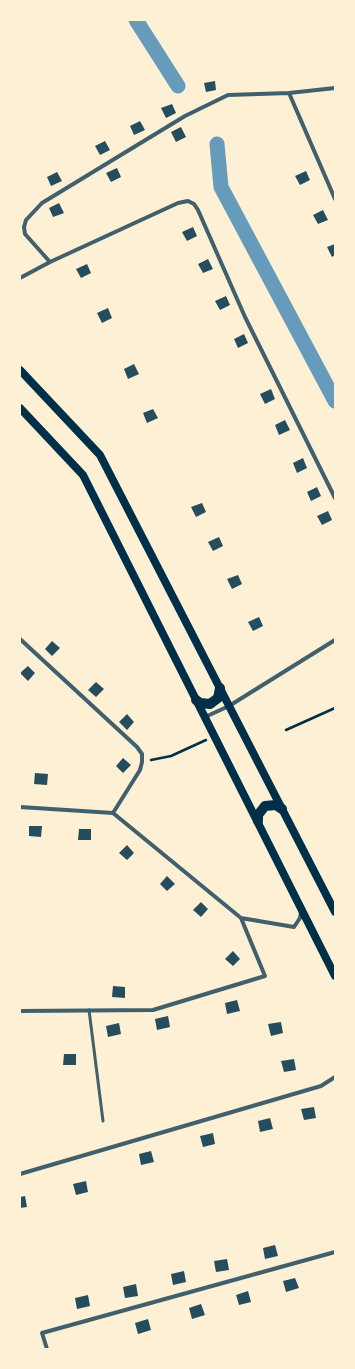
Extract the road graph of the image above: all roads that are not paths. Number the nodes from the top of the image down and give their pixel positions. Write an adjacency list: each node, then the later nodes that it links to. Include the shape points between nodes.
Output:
1 (335, 88): 2 (street)
2 (289, 93): 3 (street); 4 (street, via 228,95 185,116 42,203 26,220 24,227 25,234)
3 (335, 199)
4 (50, 262): 5 (street); 8 (street, via 178,203 188,201 194,204 245,317)
5 (20, 278)
6 (20, 370): 11 (main road, via 100,456)
7 (20, 408): 12 (main road, via 83,475)
8 (335, 498)
9 (20, 639): 17 (street, via 142,754 140,770)
10 (335, 640): 13 (street)
11 (220, 688): 12 (main road, via 218,698 210,704); 13 (main road)
12 (196, 700): 14 (main road)
13 (229, 706): 14 (street); 16 (main road)
14 (204, 717): 18 (main road)
15 (20, 807): 17 (street)
16 (282, 809): 18 (main road, via 276,805 265,806 258,815); 20 (main road)
17 (113, 813): 21 (street)
18 (258, 821): 19 (main road)
19 (301, 909): 21 (street, via 300,918 294,927); 22 (main road)
20 (335, 912)
21 (240, 918): 23 (street, via 265,976 153,1010)
22 (335, 976)
23 (89, 1010): 24 (street); 26 (lane)
24 (20, 1011)
25 (335, 1077): 27 (street, via 320,1086)
26 (103, 1121)
27 (20, 1174)
28 (335, 1252): 29 (street, via 42,1333)
29 (47, 1349)

